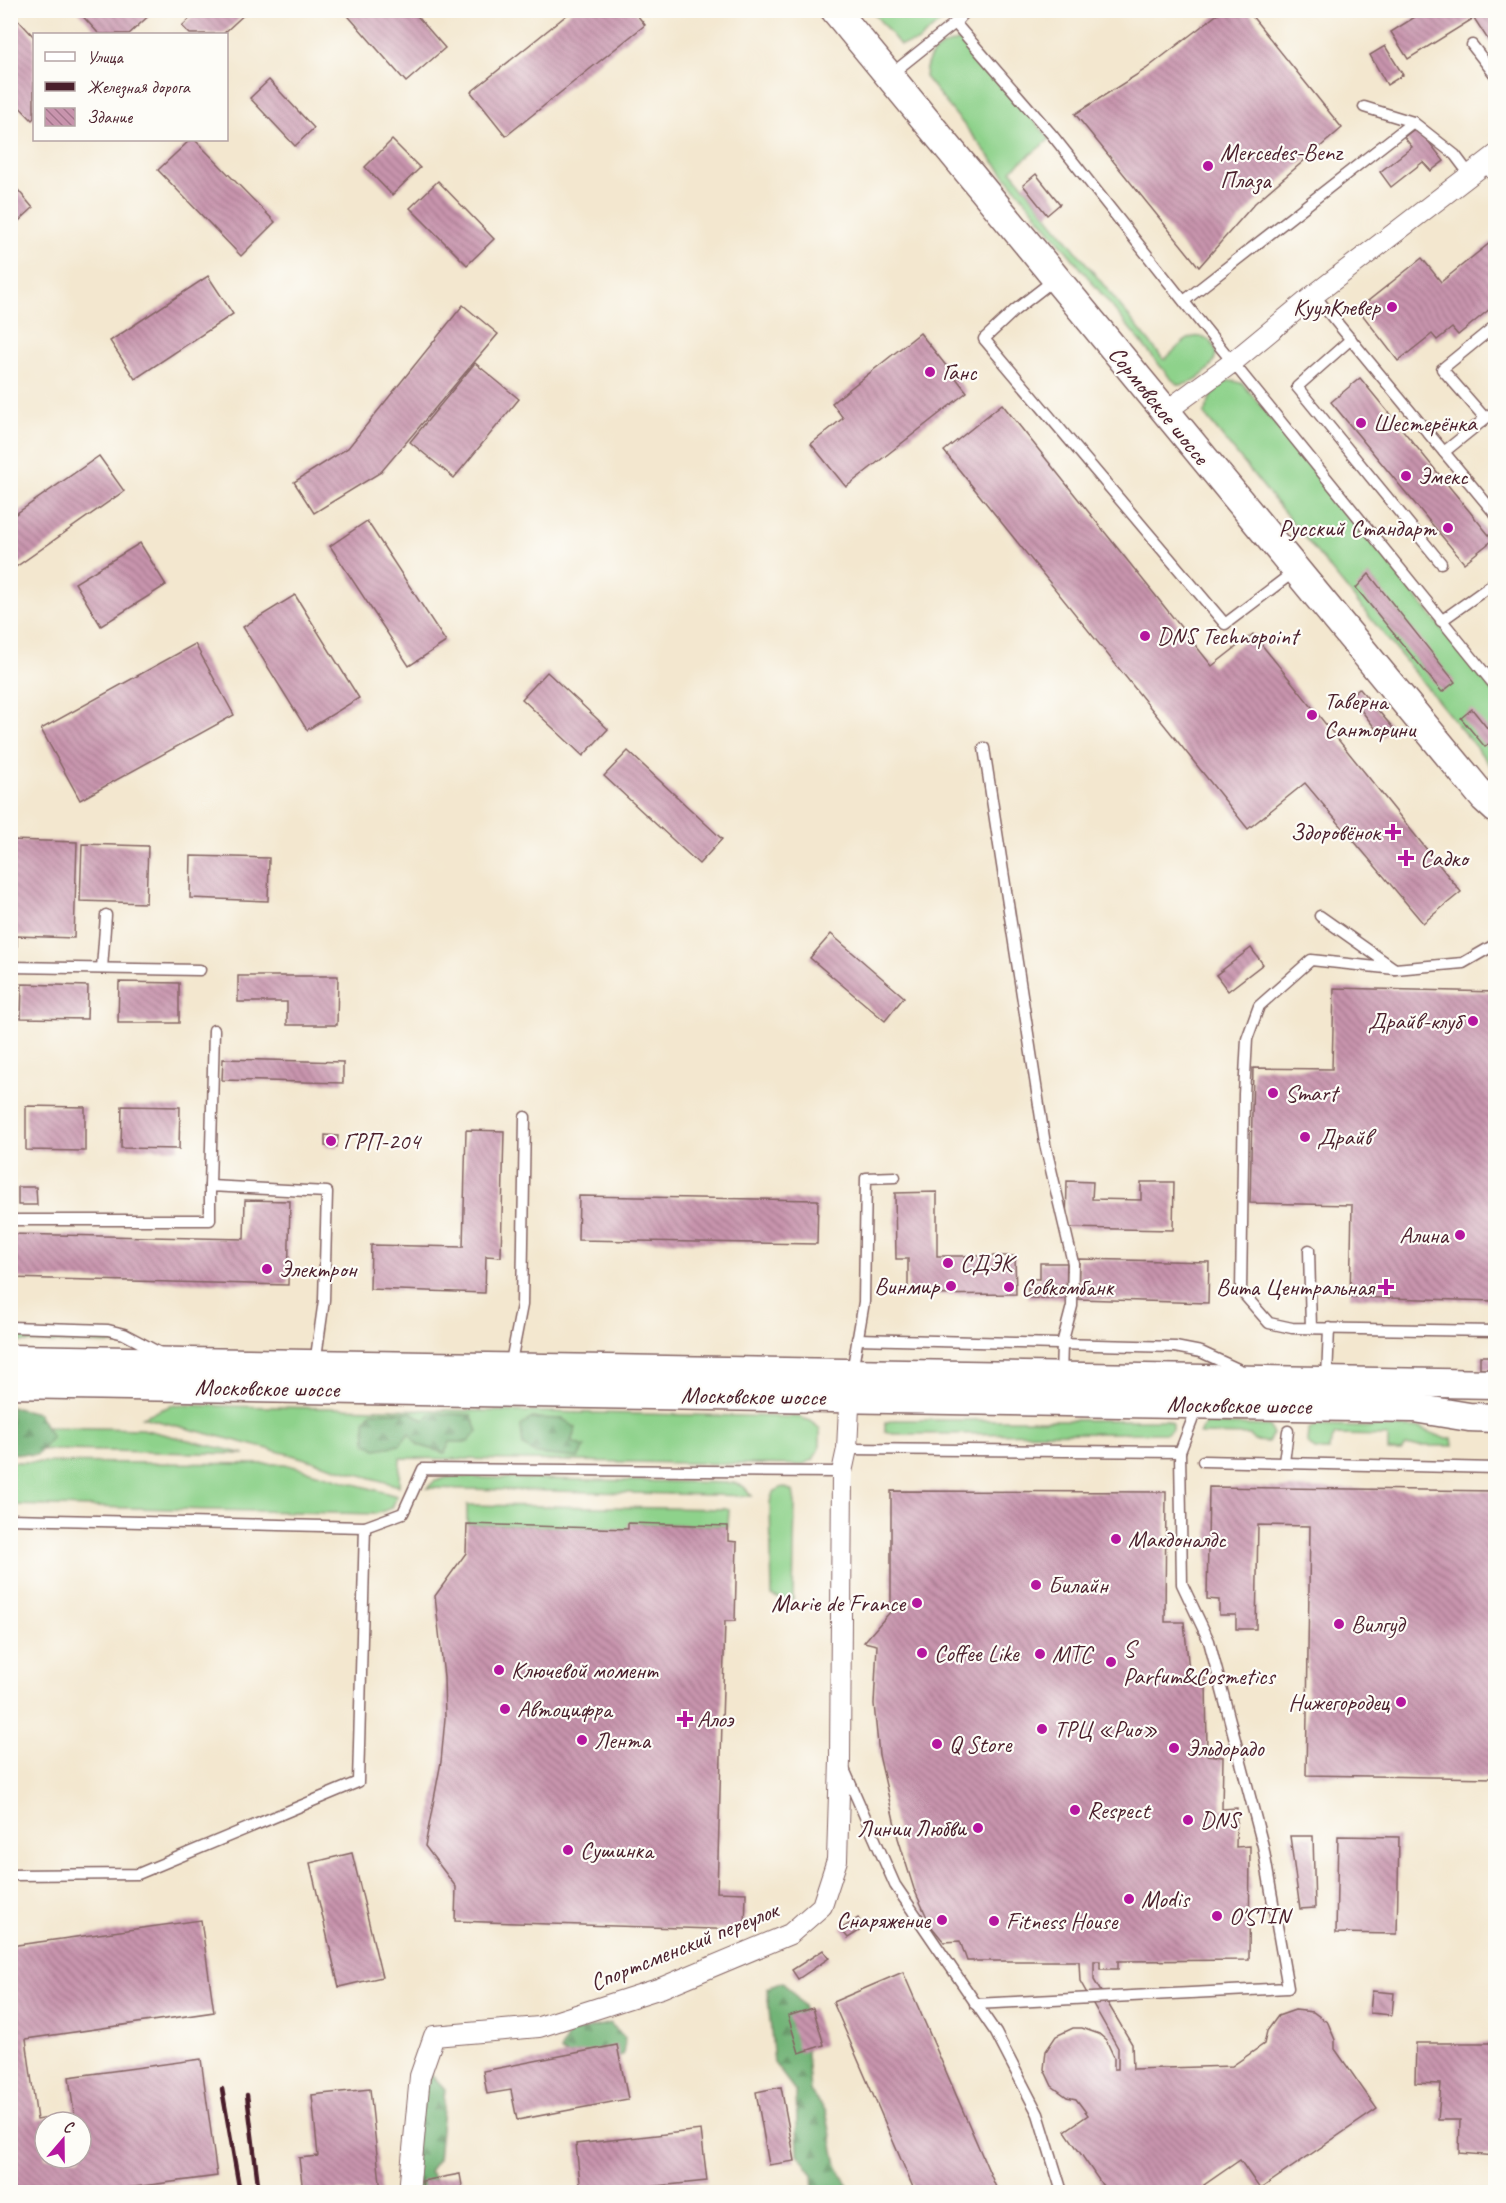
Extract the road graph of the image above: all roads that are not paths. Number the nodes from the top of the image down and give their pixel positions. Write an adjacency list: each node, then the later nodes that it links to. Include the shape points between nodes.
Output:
1 (835, 10): 6 (main road, Сормовское шоссе)
2 (967, 10): 3 (lane)
3 (955, 23): 6 (lane); 12 (lane, via 1053,136)
4 (1472, 45): 5 (lane)
5 (1496, 76)
6 (888, 77): 10 (main road, Сормовское шоссе)
7 (1364, 107): 8 (lane)
8 (1413, 122): 9 (lane, via 1455,155); 12 (lane)
9 (1486, 168): 11 (street)
10 (1056, 278): 17 (main road, Сормовское шоссе); 22 (lane, via 984,339 1225,624)
11 (1314, 296): 14 (lane); 15 (street)
12 (1184, 301): 15 (lane)
13 (1496, 325): 18 (lane, via 1442,369)
14 (1351, 339): 19 (lane); 21 (lane, via 1297,387)
15 (1233, 362): 17 (street); 24 (lane)
16 (1496, 410): 18 (lane)
17 (1165, 412): 22 (main road, Сормовское шоссе)
18 (1485, 418): 19 (lane)
19 (1444, 452): 20 (lane)
20 (1496, 514)
21 (1441, 563)
22 (1295, 570): 27 (main road, Сормовское шоссе)
23 (1496, 582): 24 (lane)
24 (1442, 621): 25 (lane)
25 (1496, 687)
26 (984, 748): 46 (lane, via 1045,1144 1073,1263 1072,1306)
27 (1492, 809)
28 (106, 915): 32 (lane)
29 (1320, 916): 33 (lane)
30 (1496, 944): 33 (lane, via 1463,963)
31 (10, 967): 32 (lane)
32 (102, 968): 34 (lane)
33 (1395, 969): 42 (lane, via 1311,960 1259,1006 1247,1039 1241,1291 1269,1323)
34 (200, 970)
35 (214, 1030): 38 (lane)
36 (525, 1117): 50 (lane, via 522,1305)
37 (895, 1177): 45 (lane, via 866,1178 864,1302)
38 (210, 1186): 39 (lane, via 210,1220); 49 (lane, via 327,1192 324,1300)
39 (10, 1220)
40 (1309, 1250): 42 (lane)
41 (10, 1327): 48 (lane, via 108,1330)
42 (1311, 1328): 43 (lane)
43 (1329, 1328): 44 (lane); 53 (lane)
44 (1496, 1331)
45 (857, 1340): 46 (lane); 56 (lane)
46 (1062, 1344): 51 (lane); 52 (lane, via 1175,1347 1201,1352)
47 (10, 1359): 48 (main road, Московское шоссе)
48 (183, 1362): 49 (main road, Московское шоссе)
49 (315, 1364): 50 (main road, Московское шоссе)
50 (510, 1367): 56 (main road, Московское шоссе)
51 (1061, 1377): 52 (main road, Московское шоссе); 56 (main road, Московское шоссе)
52 (1272, 1380): 53 (main road, Московское шоссе)
53 (1327, 1382): 55 (main road, Московское шоссе)
54 (10, 1384): 56 (main road, Московское шоссе)
55 (1496, 1384)
56 (850, 1386): 57 (main road, Московское шоссе); 60 (street, Спортсменский переулок)
57 (1198, 1404): 58 (main road, Московское шоссе, via 1414,1408); 61 (lane)
58 (1496, 1418)
59 (1288, 1431): 63 (lane)
60 (847, 1449): 61 (lane); 65 (street, Спортсменский переулок)
61 (1179, 1452): 70 (lane, via 1182,1584 1209,1641 1263,1846 1288,1988)
62 (1203, 1461): 63 (lane)
63 (1284, 1462): 64 (lane)
64 (1496, 1468)
65 (842, 1472): 67 (lane, via 423,1468 403,1513); 68 (street, Спортсменский переулок)
66 (10, 1519): 67 (lane)
67 (364, 1527): 69 (lane, via 358,1782 138,1874)
68 (840, 1760): 70 (lane, via 895,1885); 71 (street, Спортсменский переулок, via 837,1860 822,1906 790,1934 661,1988 539,2027 434,2036 420,2076)
69 (10, 1875)
70 (975, 2004): 72 (lane, via 996,2033 1038,2114)
71 (410, 2193)
72 (1062, 2193)

